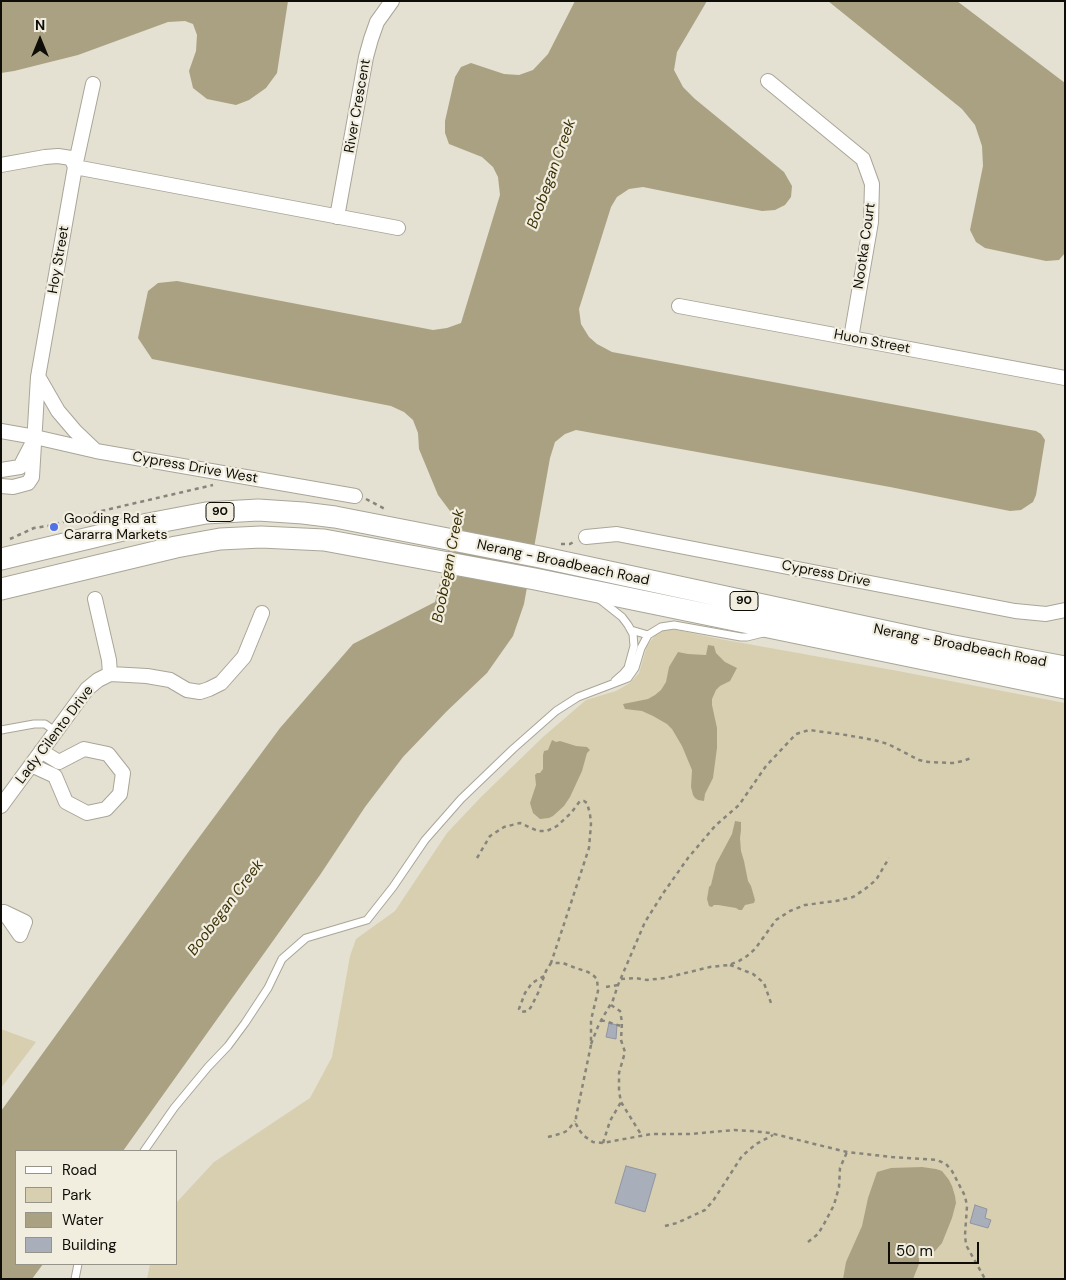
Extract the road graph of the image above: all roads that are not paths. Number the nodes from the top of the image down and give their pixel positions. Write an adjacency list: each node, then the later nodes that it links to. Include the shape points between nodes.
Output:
1 (392, 1): 6 (street, River Crescent, via 377,22 371,39)
2 (768, 81): 9 (street, Nootka Court, via 863,159 872,184 871,222)
3 (93, 84): 5 (street, Hoy Street)
4 (1, 165): 5 (street, via 58,156 71,158)
5 (75, 167): 6 (street); 10 (street, Hoy Street)
6 (338, 217): 7 (street)
7 (398, 228)
8 (679, 306): 9 (street, Huon Street)
9 (851, 338): 11 (street, Huon Street)
10 (38, 377): 13 (street, Hoy Street); 14 (street, via 58,411)
11 (1065, 378)
12 (1, 431): 13 (street, Cypress Drive West)
13 (35, 437): 14 (street, Cypress Drive West); 15 (street, Hoy Street, via 20,467); 16 (street, Hoy Street, via 32,477 28,483)
14 (96, 452): 17 (street, Cypress Drive West)
15 (1, 470)
16 (1, 486)
17 (355, 496)
18 (586, 537): 23 (street, Cypress Drive, via 617,534 1015,611 1046,614)
19 (3, 550): 28 (main road, Nerang - Broadbeach Road / 90, via 206,513 281,511 311,514 442,538 547,551 949,644)
20 (1, 589): 21 (main road, Nerang - Broadbeach Road / 90, via 220,539 287,537 324,540)
21 (589, 590): 25 (main road, Nerang - Broadbeach Road / 90); 26 (lane, via 622,617)
22 (95, 599): 29 (street)
23 (1065, 610)
24 (262, 613): 29 (street, via 244,656 215,686 200,692 187,690 170,680)
25 (780, 629): 27 (lane, via 747,637 674,625 661,627); 31 (main road, Nerang - Broadbeach Road / 90)
26 (631, 630): 27 (lane); 30 (lane, via 634,646 630,662 624,674)
27 (648, 635): 30 (lane, via 632,673 625,680)
28 (1065, 667)
29 (110, 674): 33 (street, Lady Cilento Drive, via 87,689)
30 (613, 683): 37 (lane, via 578,697 556,711 513,749 425,840 367,920 306,938 282,959 245,1023 174,1108)
31 (1065, 688)
32 (1, 730): 33 (lane, via 45,724)
33 (55, 731): 34 (street, Lady Cilento Drive)
34 (41, 751): 35 (street, Lady Cilento Drive); 35 (street, via 59,762 84,749 108,754 123,773 120,794 106,809 87,813 66,802 55,776)
35 (31, 765): 36 (street, Lady Cilento Drive)
36 (1, 806)
37 (145, 1150)
38 (78, 1265): 39 (lane)
39 (76, 1279)

